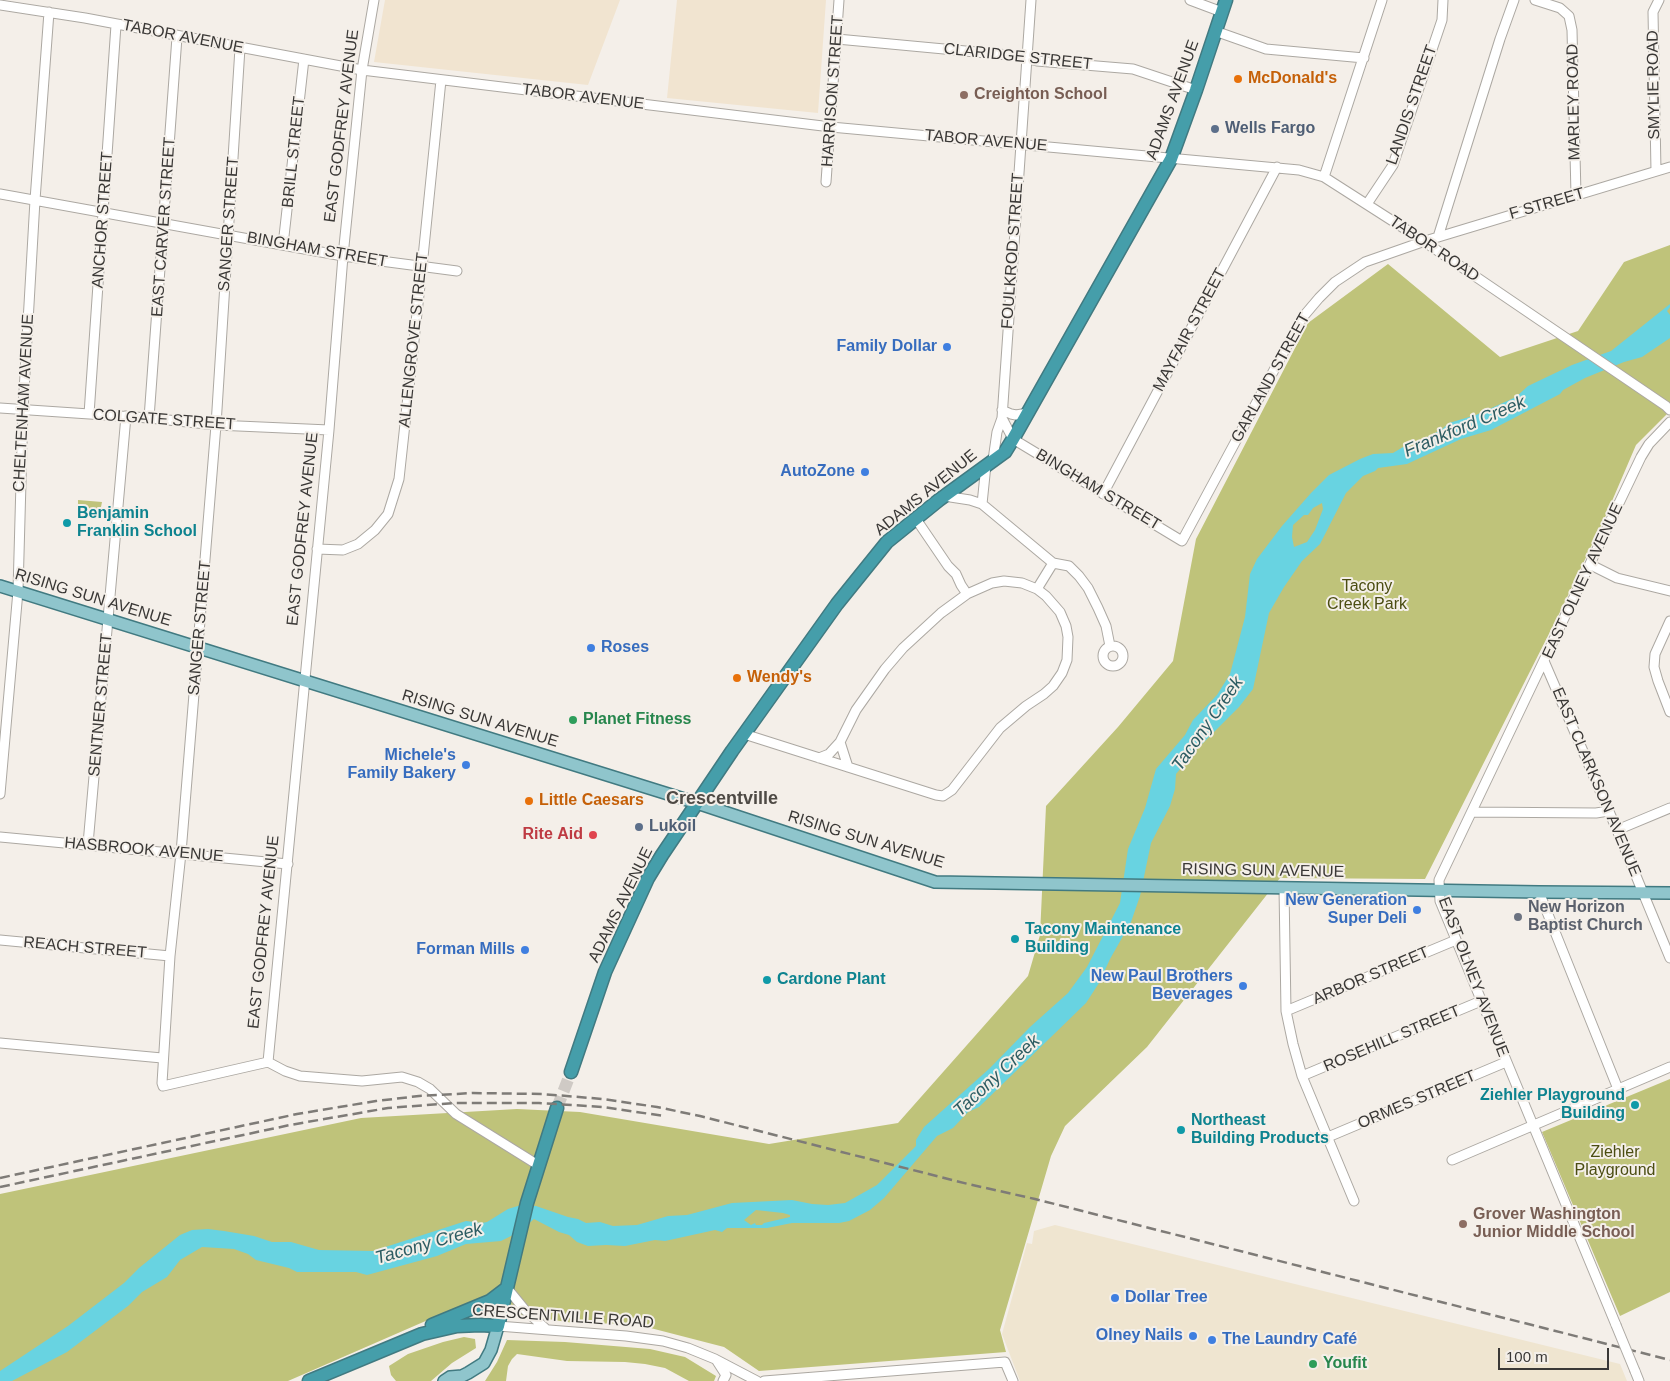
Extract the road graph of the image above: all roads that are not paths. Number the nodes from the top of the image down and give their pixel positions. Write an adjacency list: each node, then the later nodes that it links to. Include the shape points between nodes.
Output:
1 (374, 0): 21 (street, EAST GODFREY AVENUE)
2 (840, 0): 16 (street, HARRISON STREET)
3 (1031, 0): 18 (street, FOULKROD STREET)
4 (1190, 0): 11 (street)
5 (1382, 0): 19 (street)
6 (1443, 0): 35 (street, LANDIS STREET, via 1442,20 1393,165)
7 (1514, 0): 39 (street)
8 (1535, 0): 33 (street, MARLEY ROAD, via 1560,8 1569,16 1572,30)
9 (1659, 0): 29 (street, SMYLIE ROAD, via 1652,12)
10 (0, 5): 12 (street, TABOR AVENUE)
11 (1224, 6): 14 (highway, ADAMS AVENUE)
12 (49, 12): 13 (street, TABOR AVENUE); 34 (street, CHELTENHAM AVENUE)
13 (116, 25): 15 (street, TABOR AVENUE); 36 (street, ANCHOR STREET)
14 (1215, 31): 19 (street, via 1266,49); 23 (highway, ADAMS AVENUE)
15 (177, 37): 17 (street, TABOR AVENUE); 37 (street, EAST CARVER STREET)
16 (837, 39): 18 (street, CLARIDGE STREET); 24 (street, HARRISON STREET)
17 (240, 48): 20 (street, TABOR AVENUE); 38 (street, SANGER STREET)
18 (1028, 58): 23 (street, CLARIDGE STREET, via 1133,69); 25 (street, FOULKROD STREET)
19 (1364, 58): 30 (street)
20 (304, 59): 21 (street, TABOR AVENUE); 41 (street, BRILL STREET)
21 (362, 70): 22 (street, TABOR AVENUE); 42 (street, EAST GODFREY AVENUE)
22 (441, 80): 24 (street, TABOR AVENUE); 43 (street, ALLENGROVE STREET)
23 (1196, 90): 26 (highway, ADAMS AVENUE)
24 (830, 126): 25 (street, TABOR AVENUE); 31 (street, HARRISON STREET)
25 (1020, 144): 26 (street, TABOR AVENUE); 50 (street, FOULKROD STREET)
26 (1171, 159): 27 (street, TABOR ROAD); 48 (highway, ADAMS AVENUE)
27 (1277, 167): 30 (street, TABOR ROAD); 58 (street, MAYFAIR STREET)
28 (1670, 167): 29 (street, F STREET)
29 (1656, 171): 33 (street, F STREET)
30 (1324, 176): 35 (street, TABOR ROAD)
31 (826, 182)
32 (0, 194): 34 (street, BINGHAM STREET)
33 (1576, 195): 39 (street, F STREET)
34 (35, 200): 36 (street, BINGHAM STREET); 46 (street, CHELTENHAM AVENUE)
35 (1367, 204): 40 (street, TABOR ROAD)
36 (103, 212): 37 (street, BINGHAM STREET); 49 (street, ANCHOR STREET)
37 (164, 223): 38 (street, BINGHAM STREET); 52 (street, EAST CARVER STREET)
38 (228, 234): 41 (street, BINGHAM STREET); 54 (street, SANGER STREET)
39 (1438, 237): 40 (street, F STREET)
40 (1425, 241): 47 (street, TABOR ROAD); 62 (street, GARLAND STREET, via 1365,262 1318,298 1302,318)
41 (283, 246): 42 (street, BINGHAM STREET)
42 (343, 256): 43 (street, BINGHAM STREET); 55 (street, EAST GODFREY AVENUE)
43 (422, 267): 44 (street, BINGHAM STREET); 63 (street, ALLENGROVE STREET, via 399,479 388,514 358,544 343,550)
44 (457, 272)
45 (0, 408): 46 (street, COLGATE STREET)
46 (22, 409): 49 (street, COLGATE STREET); 68 (street, CHELTENHAM AVENUE)
47 (1670, 410)
48 (1028, 413): 50 (street); 56 (highway, ADAMS AVENUE)
49 (89, 414): 51 (street, COLGATE STREET)
50 (1002, 414): 56 (street); 57 (street, FOULKROD STREET)
51 (126, 416): 52 (street, COLGATE STREET); 71 (street, SENTNER STREET)
52 (149, 418): 54 (street, COLGATE STREET)
53 (1670, 422): 65 (street, EAST OLNEY AVENUE, via 1649,444)
54 (216, 425): 55 (street, COLGATE STREET); 74 (street, SANGER STREET)
55 (329, 430): 63 (street, EAST GODFREY AVENUE)
56 (1014, 439): 57 (highway, ADAMS AVENUE, via 1005,452); 58 (street, BINGHAM STREET)
57 (990, 463): 59 (highway, ADAMS AVENUE); 60 (street, FOULKROD STREET)
58 (1102, 494): 62 (street, BINGHAM STREET)
59 (944, 496): 60 (street); 61 (highway, ADAMS AVENUE)
60 (982, 504): 64 (street)
61 (916, 518): 70 (street); 78 (highway, ADAMS AVENUE, via 887,542 860,574)
62 (1182, 541)
63 (316, 549): 76 (street, EAST GODFREY AVENUE)
64 (1053, 563): 67 (street); 73 (street, via 1068,566 1088,588 1106,626)
65 (1591, 565): 69 (street, via 1617,578); 75 (street, EAST OLNEY AVENUE)
66 (0, 586): 68 (main road, RISING SUN AVENUE)
67 (1037, 589): 70 (street, via 1004,581); 81 (street, via 1052,601 1066,626 1068,650 1062,673 1053,686 1000,728 952,790 943,796 936,795)
68 (18, 591): 71 (main road, RISING SUN AVENUE); 82 (street, CHELTENHAM AVENUE)
69 (1670, 591)
70 (967, 594): 79 (street, via 928,624 885,668 856,710)
71 (108, 619): 74 (main road, RISING SUN AVENUE); 89 (street, SENTNER STREET)
72 (1670, 621): 77 (street, via 1655,654 1654,667)
73 (1110, 646)
74 (198, 648): 76 (main road, RISING SUN AVENUE); 90 (street, SANGER STREET)
75 (1544, 661): 85 (street, EAST CLARKSON AVENUE); 86 (street, EAST OLNEY AVENUE)
76 (304, 681): 83 (main road, RISING SUN AVENUE); 91 (street, EAST GODFREY AVENUE)
77 (1670, 712)
78 (744, 734): 80 (street); 83 (highway, ADAMS AVENUE)
79 (840, 742): 80 (street, via 829,754); 81 (street)
80 (819, 758): 81 (street)
81 (848, 767)
82 (0, 794)
83 (696, 803): 92 (main road, RISING SUN AVENUE, via 935,882); 108 (highway, ADAMS AVENUE, via 657,863 618,943)
84 (1670, 808): 87 (street)
85 (1609, 811): 86 (street, via 1596,814); 87 (street, EAST CLARKSON AVENUE)
86 (1472, 812): 93 (street, EAST OLNEY AVENUE, via 1439,880)
87 (1618, 830): 95 (street, EAST CLARKSON AVENUE)
88 (0, 837): 89 (street, HASBROOK AVENUE)
89 (88, 844): 90 (street, HASBROOK AVENUE)
90 (181, 853): 91 (street, HASBROOK AVENUE); 99 (street, SANGER STREET)
91 (288, 864): 105 (street, EAST GODFREY AVENUE)
92 (1284, 888): 93 (main road, RISING SUN AVENUE); 102 (street)
93 (1439, 890): 94 (main road, RISING SUN AVENUE); 98 (street, EAST OLNEY AVENUE)
94 (1539, 892): 95 (main road, RISING SUN AVENUE); 110 (street)
95 (1643, 892): 96 (main road, RISING SUN AVENUE); 100 (street, EAST CLARKSON AVENUE)
96 (1670, 893)
97 (0, 940): 99 (street, REACH STREET)
98 (1456, 940): 101 (street, EAST OLNEY AVENUE); 102 (street, ARBOR STREET)
99 (170, 956): 104 (street, SANGER STREET)
100 (1670, 958)
101 (1481, 1001): 106 (street, EAST OLNEY AVENUE); 109 (street, ROSEHILL STREET)
102 (1286, 1011): 109 (street)
103 (0, 1043): 104 (street)
104 (162, 1058): 105 (street, SANGER STREET, via 163,1086)
105 (268, 1062): 115 (street, via 300,1076 362,1081 402,1077 418,1082 430,1088 456,1114)
106 (1506, 1062): 112 (street, EAST OLNEY AVENUE); 113 (street, ORMES STREET)
107 (1670, 1067): 110 (street)
108 (571, 1072)
109 (1302, 1076): 113 (street)
110 (1618, 1089): 112 (street)
111 (557, 1108): 115 (highway)
112 (1533, 1125): 114 (street); 129 (street, EAST OLNEY AVENUE, bridge)
113 (1328, 1137): 116 (street)
114 (1452, 1160)
115 (538, 1165): 117 (highway)
116 (1354, 1201)
117 (507, 1288): 118 (highway); 119 (street); 120 (highway, via 490,1301)
118 (498, 1326): 119 (street, CRESCENTVILLE ROAD); 120 (highway, CRESCENTVILLE ROAD, via 446,1328); 122 (main road, via 488,1358 479,1368)
119 (546, 1330): 121 (street, CRESCENTVILLE ROAD, via 663,1341)
120 (372, 1354): 123 (highway, CRESCENTVILLE ROAD)
121 (715, 1359): 125 (street, via 726,1375); 126 (street, CRESCENTVILLE ROAD)
122 (460, 1379): 124 (main road, via 450,1377)
123 (309, 1381)
124 (444, 1381)
125 (722, 1381)
126 (757, 1381)
127 (764, 1381): 128 (street, via 1005,1362)
128 (1013, 1381)
129 (1639, 1381)

